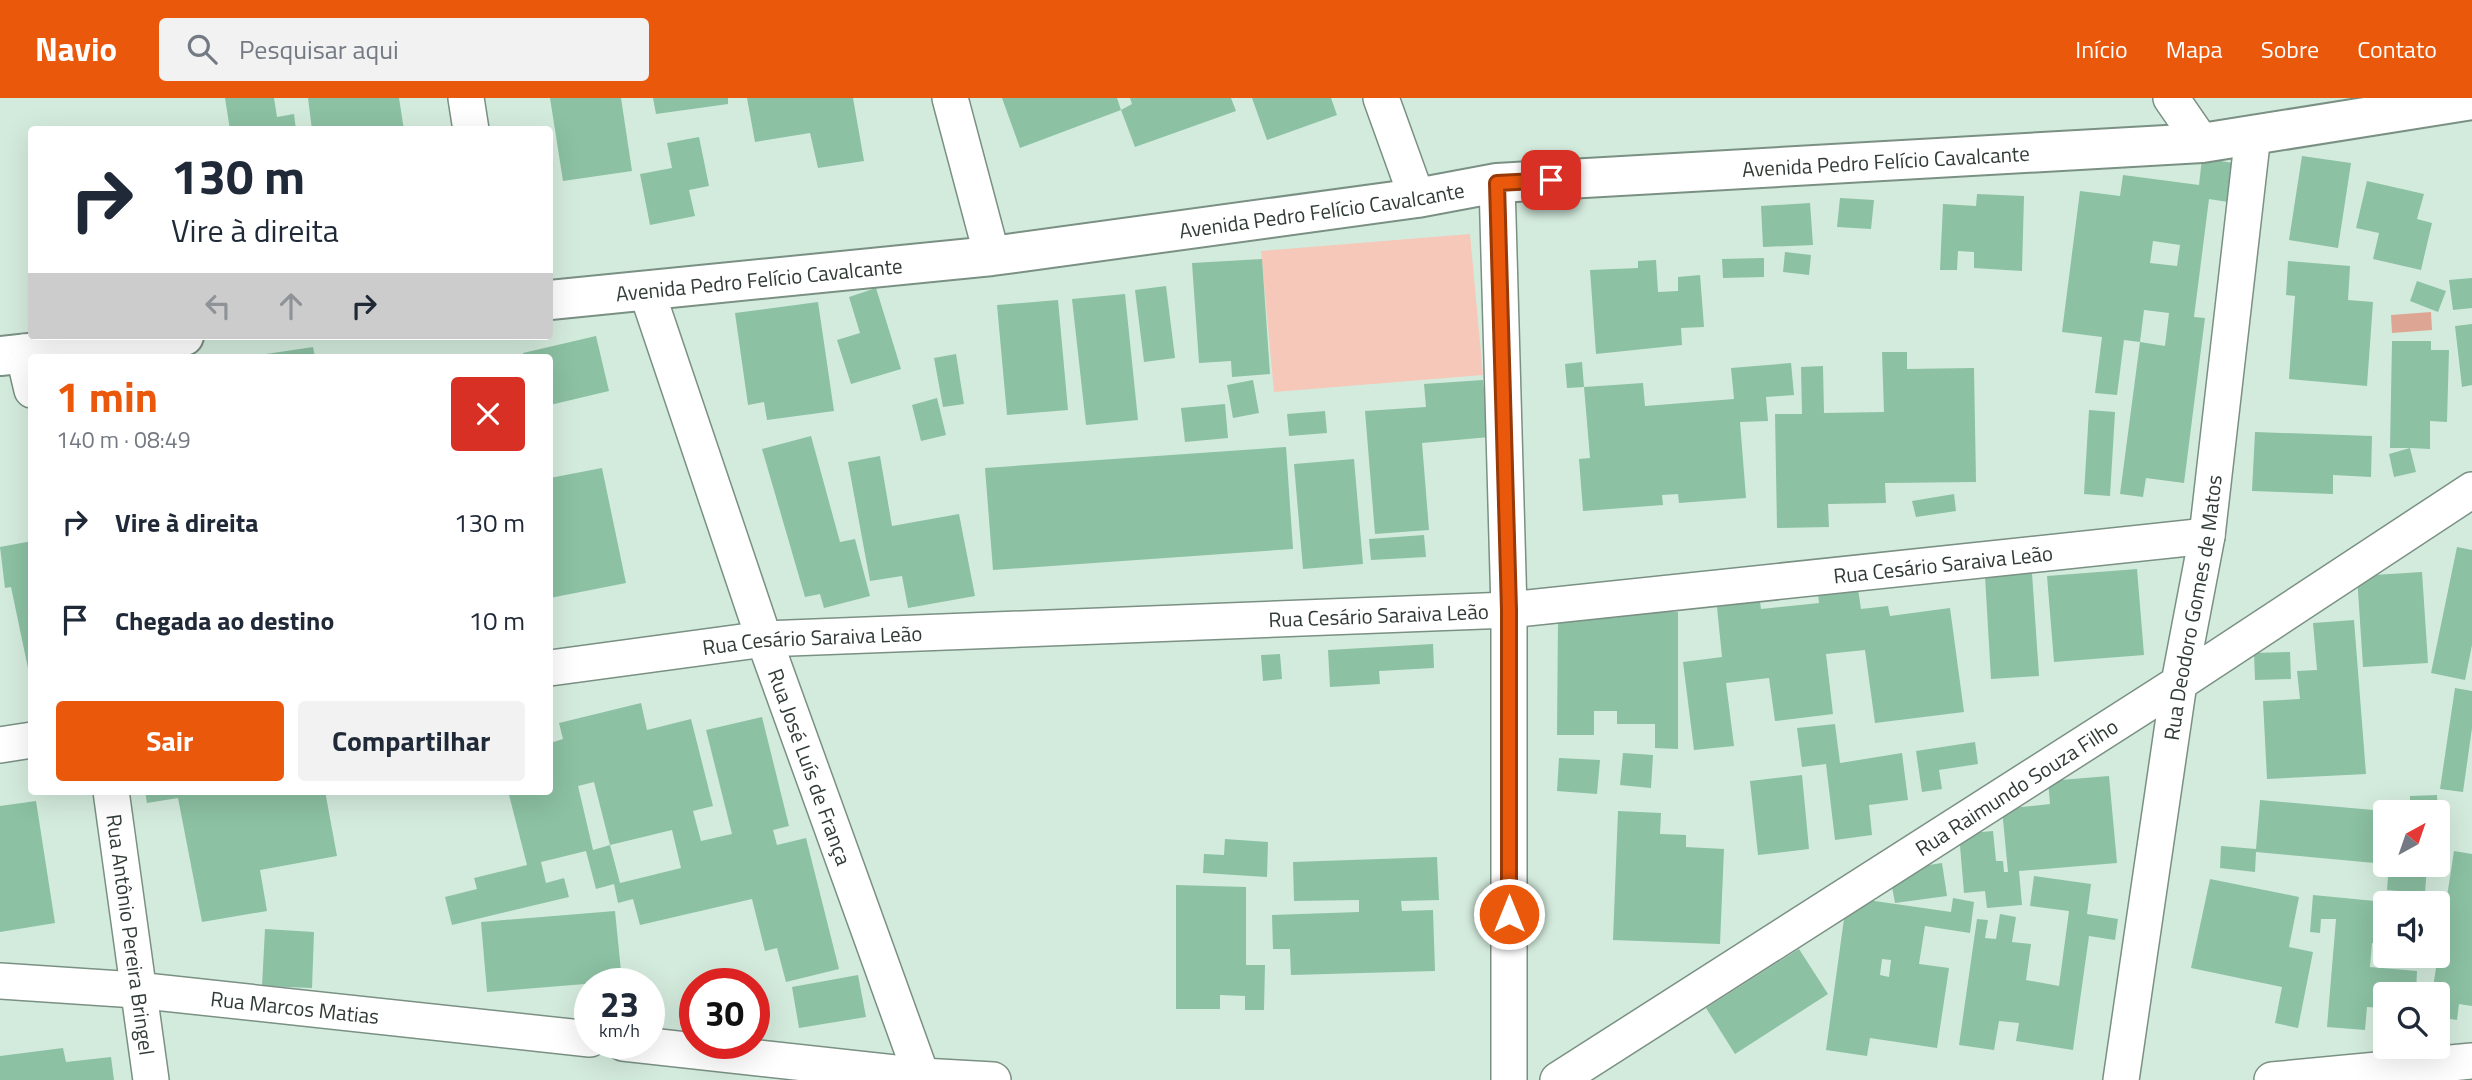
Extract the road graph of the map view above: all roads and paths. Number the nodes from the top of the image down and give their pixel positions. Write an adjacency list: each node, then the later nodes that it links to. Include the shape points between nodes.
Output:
1 (467, 98): 6 (street)
2 (950, 98): 11 (street)
3 (1381, 98): 10 (street)
4 (2171, 98): 8 (street)
5 (2472, 100): 7 (street, Avenida Pedro Felício Cavalcante)
6 (470, 126)
7 (2253, 134): 8 (street, Avenida Pedro Felício Cavalcante); 18 (street, Rua Deodoro Gomes de Matos)
8 (2202, 143): 9 (street, Avenida Pedro Felício Cavalcante)
9 (1497, 183): 10 (street, Avenida Pedro Felício Cavalcante); 19 (street)
10 (1416, 198): 11 (street, Avenida Pedro Felício Cavalcante)
11 (992, 256): 12 (street, Avenida Pedro Felício Cavalcante)
12 (647, 292): 13 (street, Avenida Pedro Felício Cavalcante); 20 (street, Rua José Luís de França)
13 (553, 300)
14 (146, 340): 15 (street)
15 (12, 354): 16 (street)
16 (28, 383)
17 (2472, 489): 22 (street, Rua Raimundo Souza Filho)
18 (2207, 536): 19 (street, Rua Cesário Saraiva Leão); 22 (street, Rua Deodoro Gomes de Matos)
19 (1509, 610): 20 (street, Rua Cesário Saraiva Leão); 34 (street)
20 (764, 639): 21 (street, Rua Cesário Saraiva Leão); 31 (street, Rua José Luís de França)
21 (553, 668)
22 (2179, 683): 35 (street, Rua Raimundo Souza Filho); 36 (street, Rua Deodoro Gomes de Matos)
23 (28, 741): 24 (street)
24 (0, 745)
25 (112, 795): 27 (street, Rua Antônio Pereira Bringel)
26 (0, 981): 27 (street, Rua Marcos Matias)
27 (136, 990): 28 (street, Rua Marcos Matias); 32 (street, Rua Antônio Pereira Bringel)
28 (574, 1037)
29 (665, 1048): 31 (street)
30 (2472, 1061): 37 (street)
31 (923, 1078): 33 (street)
32 (151, 1080)
33 (993, 1080)
34 (1509, 1080)
35 (1558, 1080)
36 (2121, 1080)
37 (2272, 1080)

